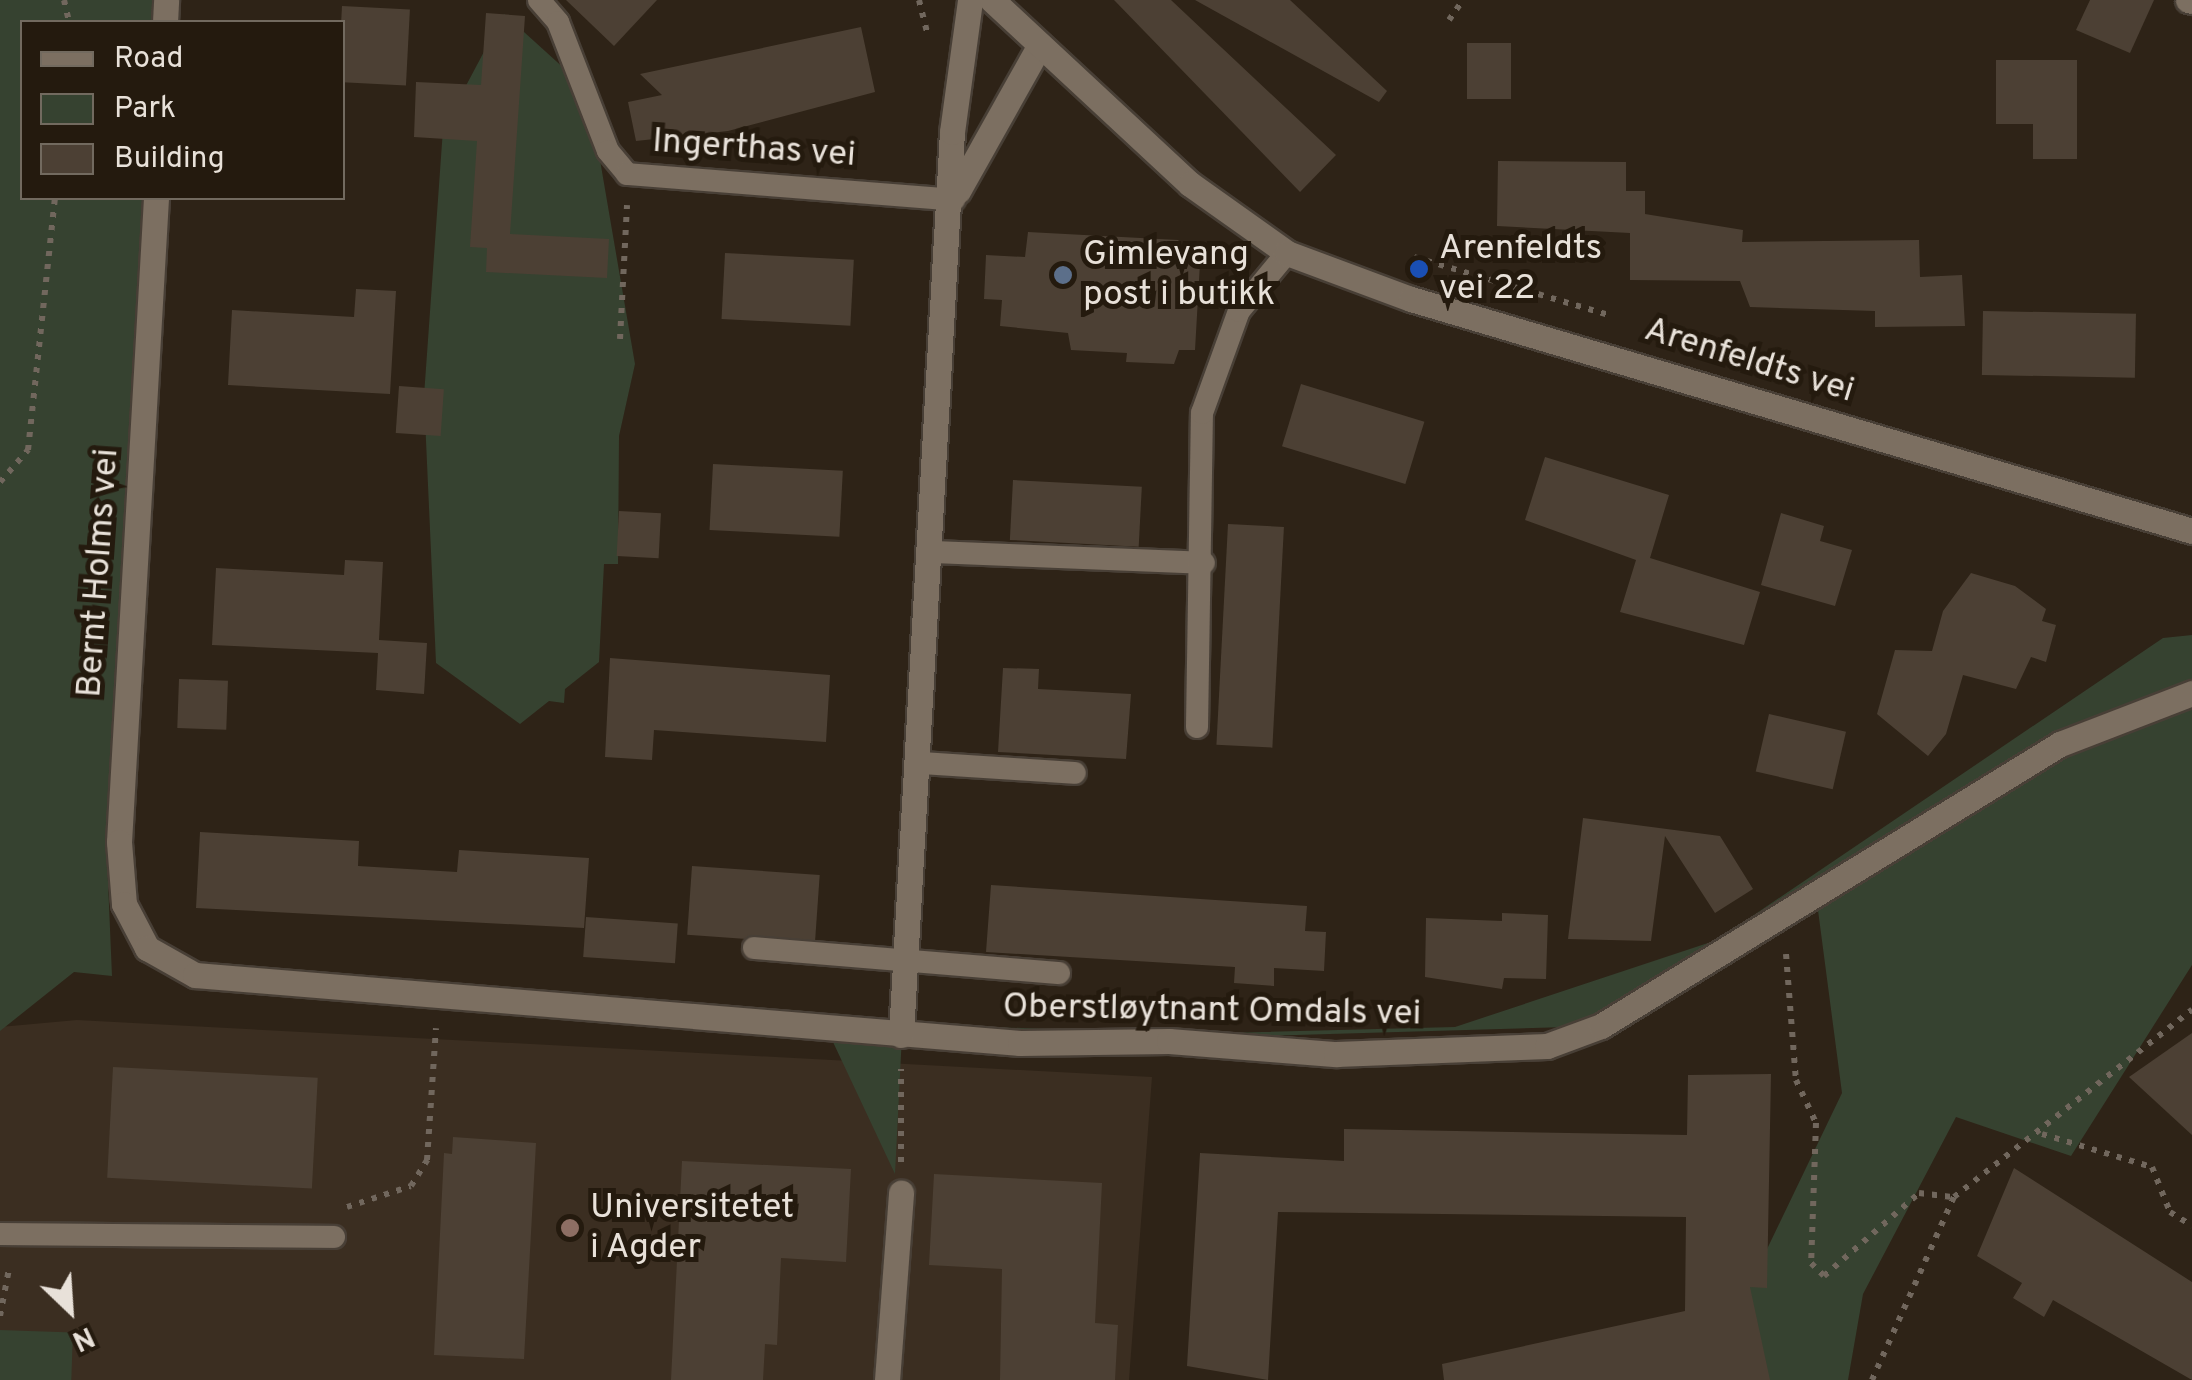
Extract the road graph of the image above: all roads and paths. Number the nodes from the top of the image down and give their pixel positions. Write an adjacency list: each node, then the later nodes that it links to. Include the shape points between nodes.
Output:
1 (539, 0): 7 (lane, Ingerthas vei, via 558,22 608,151)
2 (970, 0): 10 (street, via 957,75)
3 (992, 0): 6 (street, Arenfeldts vei)
4 (1463, 0): 5 (path)
5 (1449, 20)
6 (1040, 45): 10 (street); 11 (street, Arenfeldts vei, via 1190,184)
7 (628, 174): 10 (lane, Ingerthas vei); 14 (path)
8 (55, 200): 15 (path, via 28,450)
9 (156, 200): 24 (street, Bernt Holms vei, via 119,842 124,904)
10 (954, 200): 17 (street)
11 (1287, 253): 16 (street, Arenfeldts vei, via 1411,299); 18 (lane, via 1264,272 1214,362 1202,413)
12 (1405, 255): 13 (path)
13 (1613, 317)
14 (620, 338)
15 (0, 482)
16 (2192, 531)
17 (932, 552): 18 (lane); 21 (street)
18 (1204, 563): 20 (lane)
19 (2192, 693): 23 (street, Oberstløytnant Omdals vei, via 2060,744)
20 (1197, 727)
21 (921, 763): 22 (lane); 26 (street)
22 (1075, 773)
23 (1786, 912): 30 (street, Oberstløytnant Omdals vei, via 1600,1026 1546,1046 1336,1054); 33 (path, via 1796,1080 1816,1122 1812,1263 1824,1276 1920,1193)
24 (148, 948): 28 (street, Oberstløytnant Omdals vei, via 195,975 267,988)
25 (754, 948): 26 (lane)
26 (908, 956): 27 (lane); 30 (street)
27 (1059, 972)
28 (438, 996): 30 (street, Oberstløytnant Omdals vei); 36 (path, via 427,1160 410,1186 349,1203)
29 (2192, 1010): 31 (path)
30 (901, 1035): 32 (path)
31 (2040, 1133): 33 (path); 34 (path, via 2152,1167 2170,1212)
32 (901, 1193): 38 (street)
33 (1954, 1197): 39 (path)
34 (2192, 1226)
35 (7, 1234): 36 (lane); 37 (path)
36 (334, 1237)
37 (0, 1316)
38 (888, 1380)
39 (1872, 1380)

